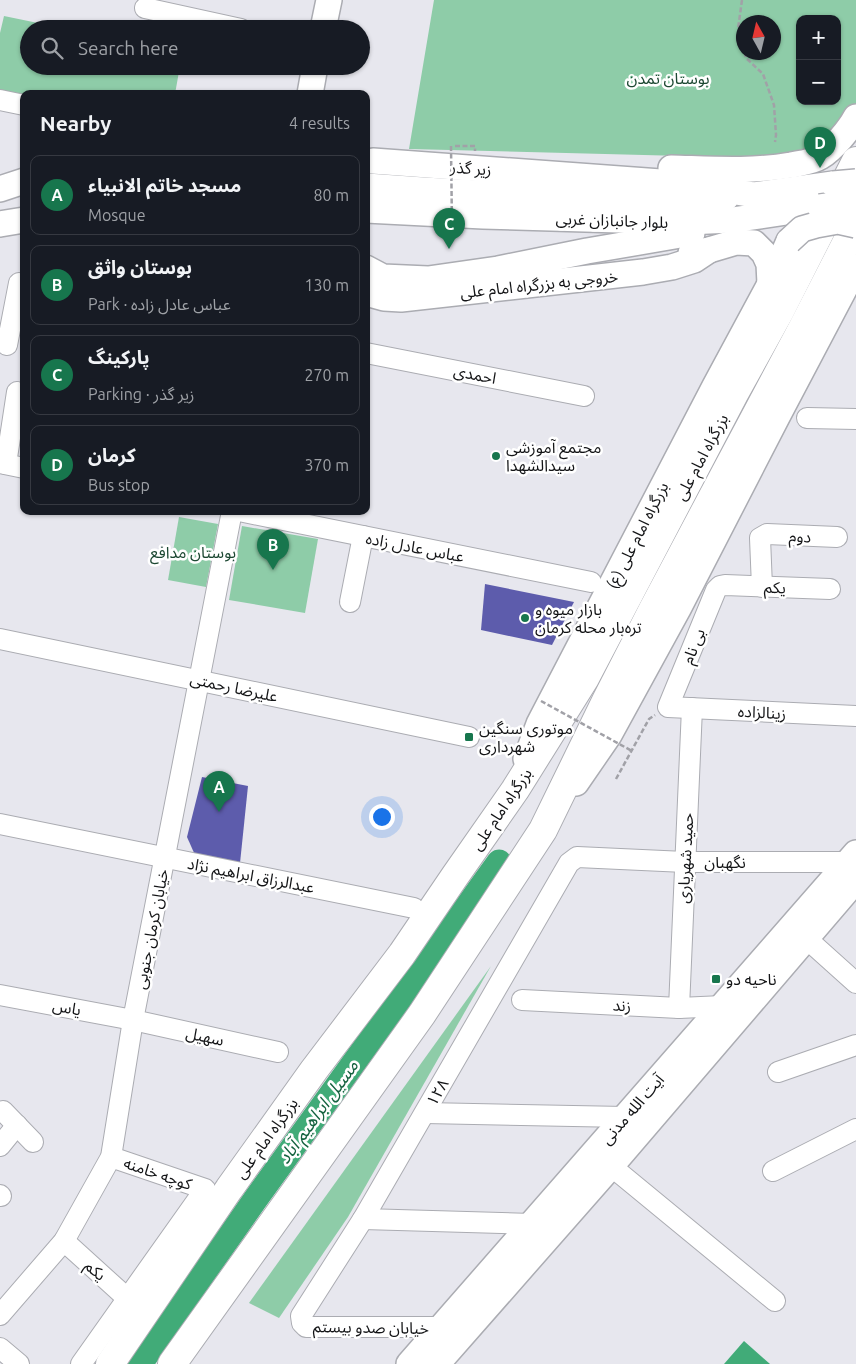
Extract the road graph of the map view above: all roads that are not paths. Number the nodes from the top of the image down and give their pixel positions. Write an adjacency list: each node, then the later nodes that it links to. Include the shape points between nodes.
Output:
1 (329, 0): 4 (main road)
2 (145, 8): 3 (street)
3 (200, 20)
4 (325, 20)
5 (313, 75): 6 (main road)
6 (311, 90)
7 (0, 100): 8 (street)
8 (20, 104)
9 (854, 127): 12 (main road, via 822,156 805,163 753,170 608,169)
10 (856, 161): 54 (highway, بزرگراه امام علی, via 585,678)
11 (370, 169): 12 (main road, زیر گذر); 16 (main road)
12 (568, 176): 17 (main road, بلوار جانبازان غربی, via 688,184)
13 (845, 183): 17 (main road, بلوار جانبازان غربی)
14 (18, 186): 18 (main road)
15 (370, 186): 16 (main road, بلوار جانبازان غربی)
16 (423, 190): 17 (main road, بلوار جانبازان غربی, via 680,204)
17 (754, 195)
18 (0, 201)
19 (856, 202): 21 (main road, بلوار جانبازان غربی, bridge)
20 (370, 210): 21 (main road, بلوار جانبازان غربی, via 687,222)
21 (732, 220): 26 (main road, via 706,231)
22 (20, 221): 23 (main road)
23 (0, 224)
24 (856, 225): 30 (main road, بزرگراه امام علی (ع), bridge, via 838,222 802,229 789,241); 56 (highway, بزرگراه امام علی, via 649,617)
25 (709, 250): 26 (main road, via 559,267); 30 (main road, via 736,242 754,243 764,252 769,264); 31 (main road, خروجی به بزرگراه امام علی, via 694,260 643,272 401,300)
26 (534, 261): 28 (main road, via 428,279 383,277)
27 (856, 267): 56 (main road, via 678,610 609,735)
28 (370, 270)
29 (14, 283): 32 (street)
30 (770, 284): 54 (main road, بزرگراه امام علی (ع), via 539,724)
31 (370, 294)
32 (7, 345)
33 (370, 354): 35 (street, احمدی)
34 (18, 392): 38 (street)
35 (584, 396)
36 (807, 418): 37 (street)
37 (856, 419)
38 (10, 465)
39 (231, 515): 49 (street, خیابان کرمان جنوبی)
40 (259, 515): 41 (street, عباس عادل زاده)
41 (363, 536): 43 (street, عباس عادل زاده); 47 (street)
42 (837, 537): 45 (street, دوم, via 764,535 760,538)
43 (591, 582)
44 (720, 586): 45 (street, یکم); 50 (street, بی نام)
45 (762, 587): 46 (street, یکم)
46 (830, 589)
47 (350, 602)
48 (0, 639): 49 (street, علیرضا رحمتی)
49 (199, 680): 53 (street, علیرضا رحمتی); 57 (street, خیابان کرمان جنوبی)
50 (668, 707): 51 (street, زینالزاده)
51 (692, 708): 52 (street, زینالزاده); 59 (street, حمید شهریاری)
52 (856, 716)
53 (469, 737)
54 (515, 790): 93 (highway, بزرگراه امام علی, via 402,954 229,1189)
55 (0, 824): 57 (street, عبدالرزاق ابراهیم نژاد)
56 (543, 830): 94 (highway, بزرگراه امام علی, via 422,1014)
57 (165, 858): 61 (street, عبدالرزاق ابراهیم نژاد); 68 (street, خیابان کرمان جنوبی)
58 (572, 860): 59 (street, نگهبان, via 577,857); 73 (street, ۱۲۸)
59 (685, 862): 60 (street, نگهبان); 67 (street, حمید شهریاری)
60 (853, 865): 62 (main road, آیت الله مدنی)
61 (414, 908)
62 (799, 933): 63 (street); 66 (main road, آیت الله مدنی); 80 (main road)
63 (856, 983)
64 (0, 995): 68 (street, یاس)
65 (522, 1000): 67 (street, زند)
66 (723, 1006): 67 (street, زند); 74 (main road, آیت الله مدنی)
67 (678, 1008)
68 (133, 1020): 70 (street, سهیل); 79 (street, خیابان کرمان جنوبی)
69 (856, 1045): 71 (street)
70 (278, 1052)
71 (778, 1072)
72 (2, 1111): 75 (street)
73 (425, 1113): 74 (street); 82 (street, ۱۲۸)
74 (625, 1117): 83 (main road, آیت الله مدنی)
75 (17, 1125): 77 (street); 78 (street)
76 (856, 1129): 81 (street)
77 (33, 1142)
78 (0, 1146)
79 (111, 1157): 84 (street, خیابان کرمان جنوبی); 85 (street, کوچه خامنه, via 205,1189)
80 (611, 1166): 86 (street); 96 (main road)
81 (773, 1171)
82 (363, 1219): 83 (street); 88 (street, ۱۲۸, via 301,1316)
83 (532, 1224): 89 (main road, آیت الله مدنی)
84 (64, 1241): 85 (street, یکم); 87 (street, خیابان کرمان جنوبی)
85 (128, 1299): 92 (street)
86 (775, 1301)
87 (0, 1315)
88 (302, 1323): 89 (street, خیابان صدو بیستم, via 306,1327)
89 (441, 1327): 95 (main road, آیت الله مدنی)
90 (0, 1348): 91 (street)
91 (19, 1364)
92 (81, 1364)
93 (110, 1364)
94 (172, 1364)
95 (409, 1364)
96 (437, 1364)

